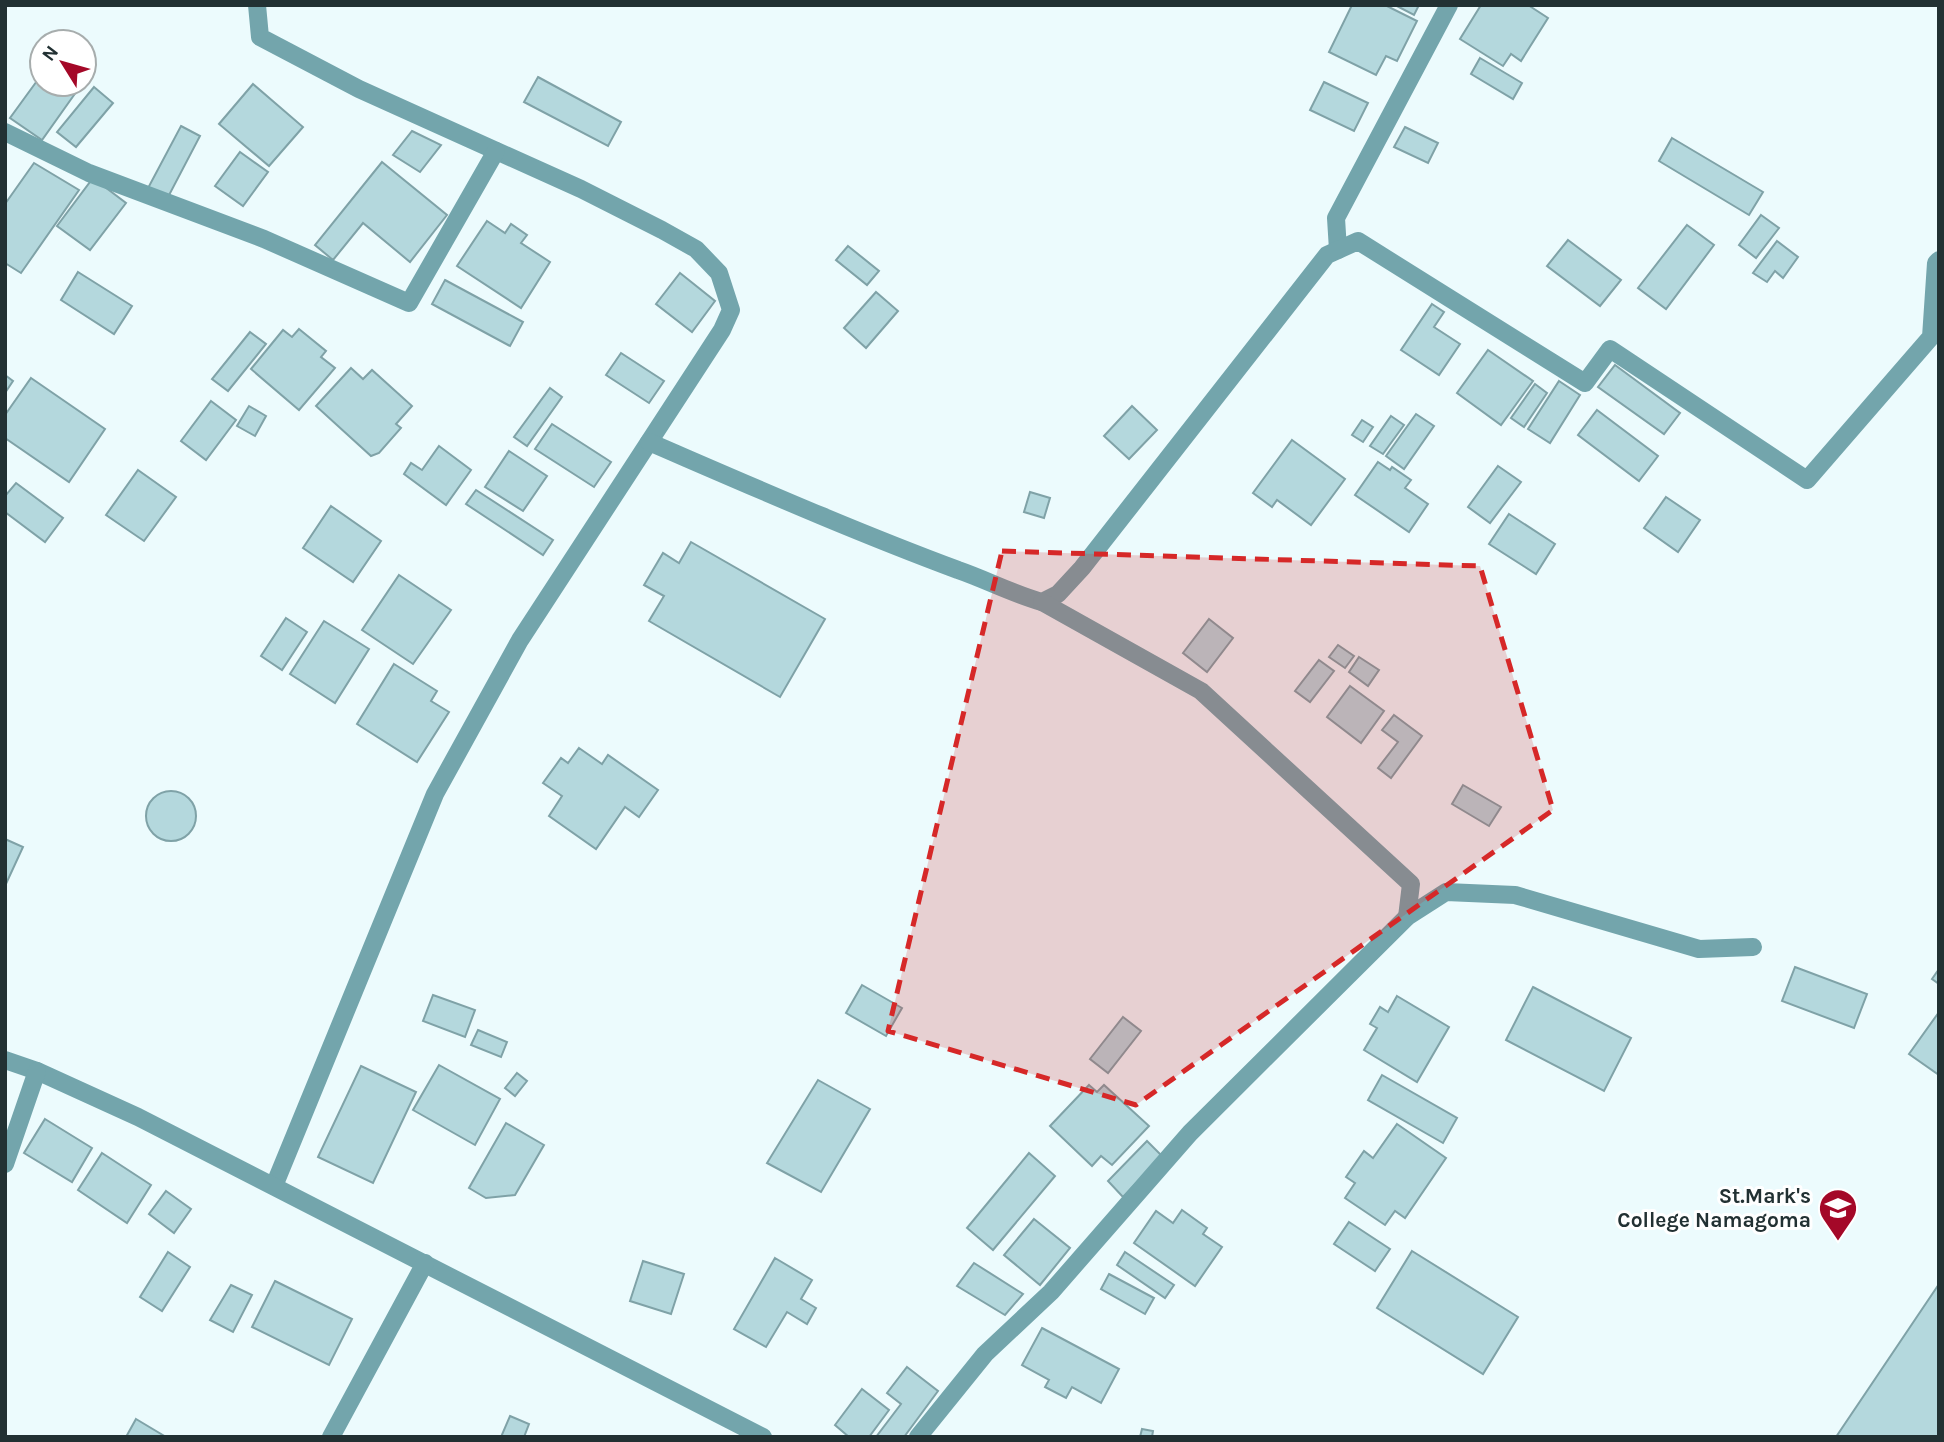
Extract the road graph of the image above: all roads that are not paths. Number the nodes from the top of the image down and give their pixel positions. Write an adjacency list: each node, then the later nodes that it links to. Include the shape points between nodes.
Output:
1 (257, 5): 4 (street, via 260,37 359,89)
2 (1449, 5): 5 (street, via 1336,218)
3 (5, 132): 4 (street, via 89,173 264,239 409,303)
4 (496, 151): 7 (street, via 662,230 696,249 719,273 732,310)
5 (1338, 250): 6 (street, via 1358,241 1586,383 1610,349 1807,480 1931,337); 8 (street, via 1327,255 1082,568 1058,594)
6 (1939, 260)
7 (649, 442): 8 (street, via 877,540); 14 (street, via 520,640 435,794)
8 (1042, 602): 9 (street, via 1201,691 1411,884)
9 (1407, 916): 10 (street, via 1446,892 1515,895 1699,949); 18 (street, via 1190,1133 1052,1292 985,1354)
10 (1753, 947)
11 (5, 1060): 12 (street)
12 (37, 1071): 13 (street); 14 (street)
13 (5, 1164)
14 (274, 1186): 15 (street)
15 (425, 1263): 16 (street); 17 (street)
16 (331, 1437)
17 (763, 1437)
18 (918, 1437)

